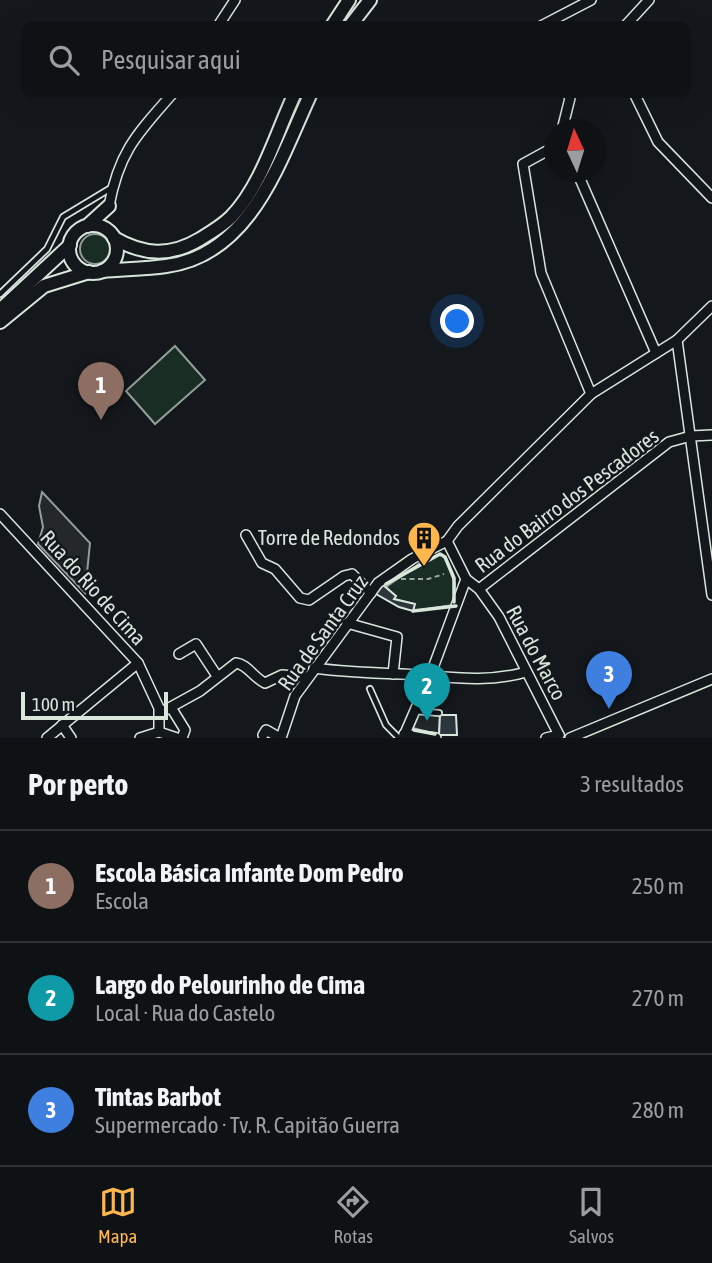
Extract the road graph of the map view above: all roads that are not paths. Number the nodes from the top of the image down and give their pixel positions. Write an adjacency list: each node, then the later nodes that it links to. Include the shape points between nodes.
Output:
1 (235, 0): 6 (street)
2 (349, 0): 7 (main road)
3 (370, 0): 8 (main road)
4 (591, 0): 9 (street)
5 (649, 0): 10 (street)
6 (221, 21)
7 (335, 21)
8 (354, 21)
9 (551, 21)
10 (630, 21)
11 (169, 98): 19 (street, via 131,141)
12 (293, 98): 23 (main road, via 247,195 229,220 188,246 167,253 141,251)
13 (309, 98): 25 (main road, via 262,199 243,224 216,246 167,266)
14 (570, 98): 16 (street)
15 (636, 98): 20 (street, via 658,142)
16 (565, 119)
17 (544, 153): 32 (street, via 523,164 541,273)
18 (581, 182): 31 (street)
19 (112, 188): 21 (street); 26 (lane, via 63,217 47,249)
20 (712, 198)
21 (109, 206): 22 (main road); 23 (main road)
22 (88, 226): 23 (main road); 24 (main road, via 74,234)
23 (111, 235): 25 (main road, via 116,253 113,261)
24 (70, 245): 25 (main road, via 74,263); 28 (main road)
25 (96, 271): 29 (main road, via 44,286)
26 (0, 294)
27 (712, 306): 30 (street)
28 (0, 310)
29 (0, 322)
30 (677, 340): 31 (street); 34 (street)
31 (656, 354): 32 (street)
32 (591, 394): 37 (street)
33 (712, 435): 34 (street, Rua do Bairro dos Pescadores)
34 (691, 436): 39 (street, Rua do Bairro dos Pescadores, via 670,442); 41 (street)
35 (0, 514): 44 (street, Rua do Rio de Cima)
36 (246, 535): 40 (street, via 262,563 275,569 300,598 309,600 352,574)
37 (447, 541): 38 (street); 40 (street, Rua de Santa Cruz, via 412,559)
38 (466, 579): 39 (street, Rua do Bairro dos Pescadores); 49 (street)
39 (479, 589): 46 (street, Rua do Marco, via 499,617)
40 (371, 593): 42 (street, Rua de Santa Cruz)
41 (712, 595)
42 (347, 622): 45 (street, Rua de Santa Cruz); 47 (street, via 397,637)
43 (179, 654): 48 (street, via 196,644)
44 (138, 663): 55 (street, Rua do Rio de Cima); 57 (street)
45 (314, 668): 47 (street); 50 (street, Rua de Santa Cruz)
46 (526, 672): 49 (street, via 485,679); 62 (street, Rua do Marco)
47 (393, 674): 49 (street)
48 (218, 676): 50 (street, via 236,663 265,683 282,675); 53 (street)
49 (430, 676): 54 (street)
50 (307, 677): 66 (street, Rua de Santa Cruz)
51 (712, 679): 62 (street)
52 (370, 689): 61 (lane, via 386,725)
53 (173, 709): 55 (street); 59 (street)
54 (415, 711): 56 (lane); 61 (street)
55 (159, 713): 58 (street, Rua do Rio de Cima)
56 (439, 713)
57 (62, 725): 63 (street); 64 (street)
58 (159, 732): 59 (street); 65 (street)
59 (182, 735)
60 (263, 735): 66 (street, via 266,730)
61 (402, 736): 67 (street)
62 (566, 737): 68 (street)
63 (47, 738)
64 (71, 738)
65 (140, 738)
66 (280, 738)
67 (436, 738)
68 (546, 738)

